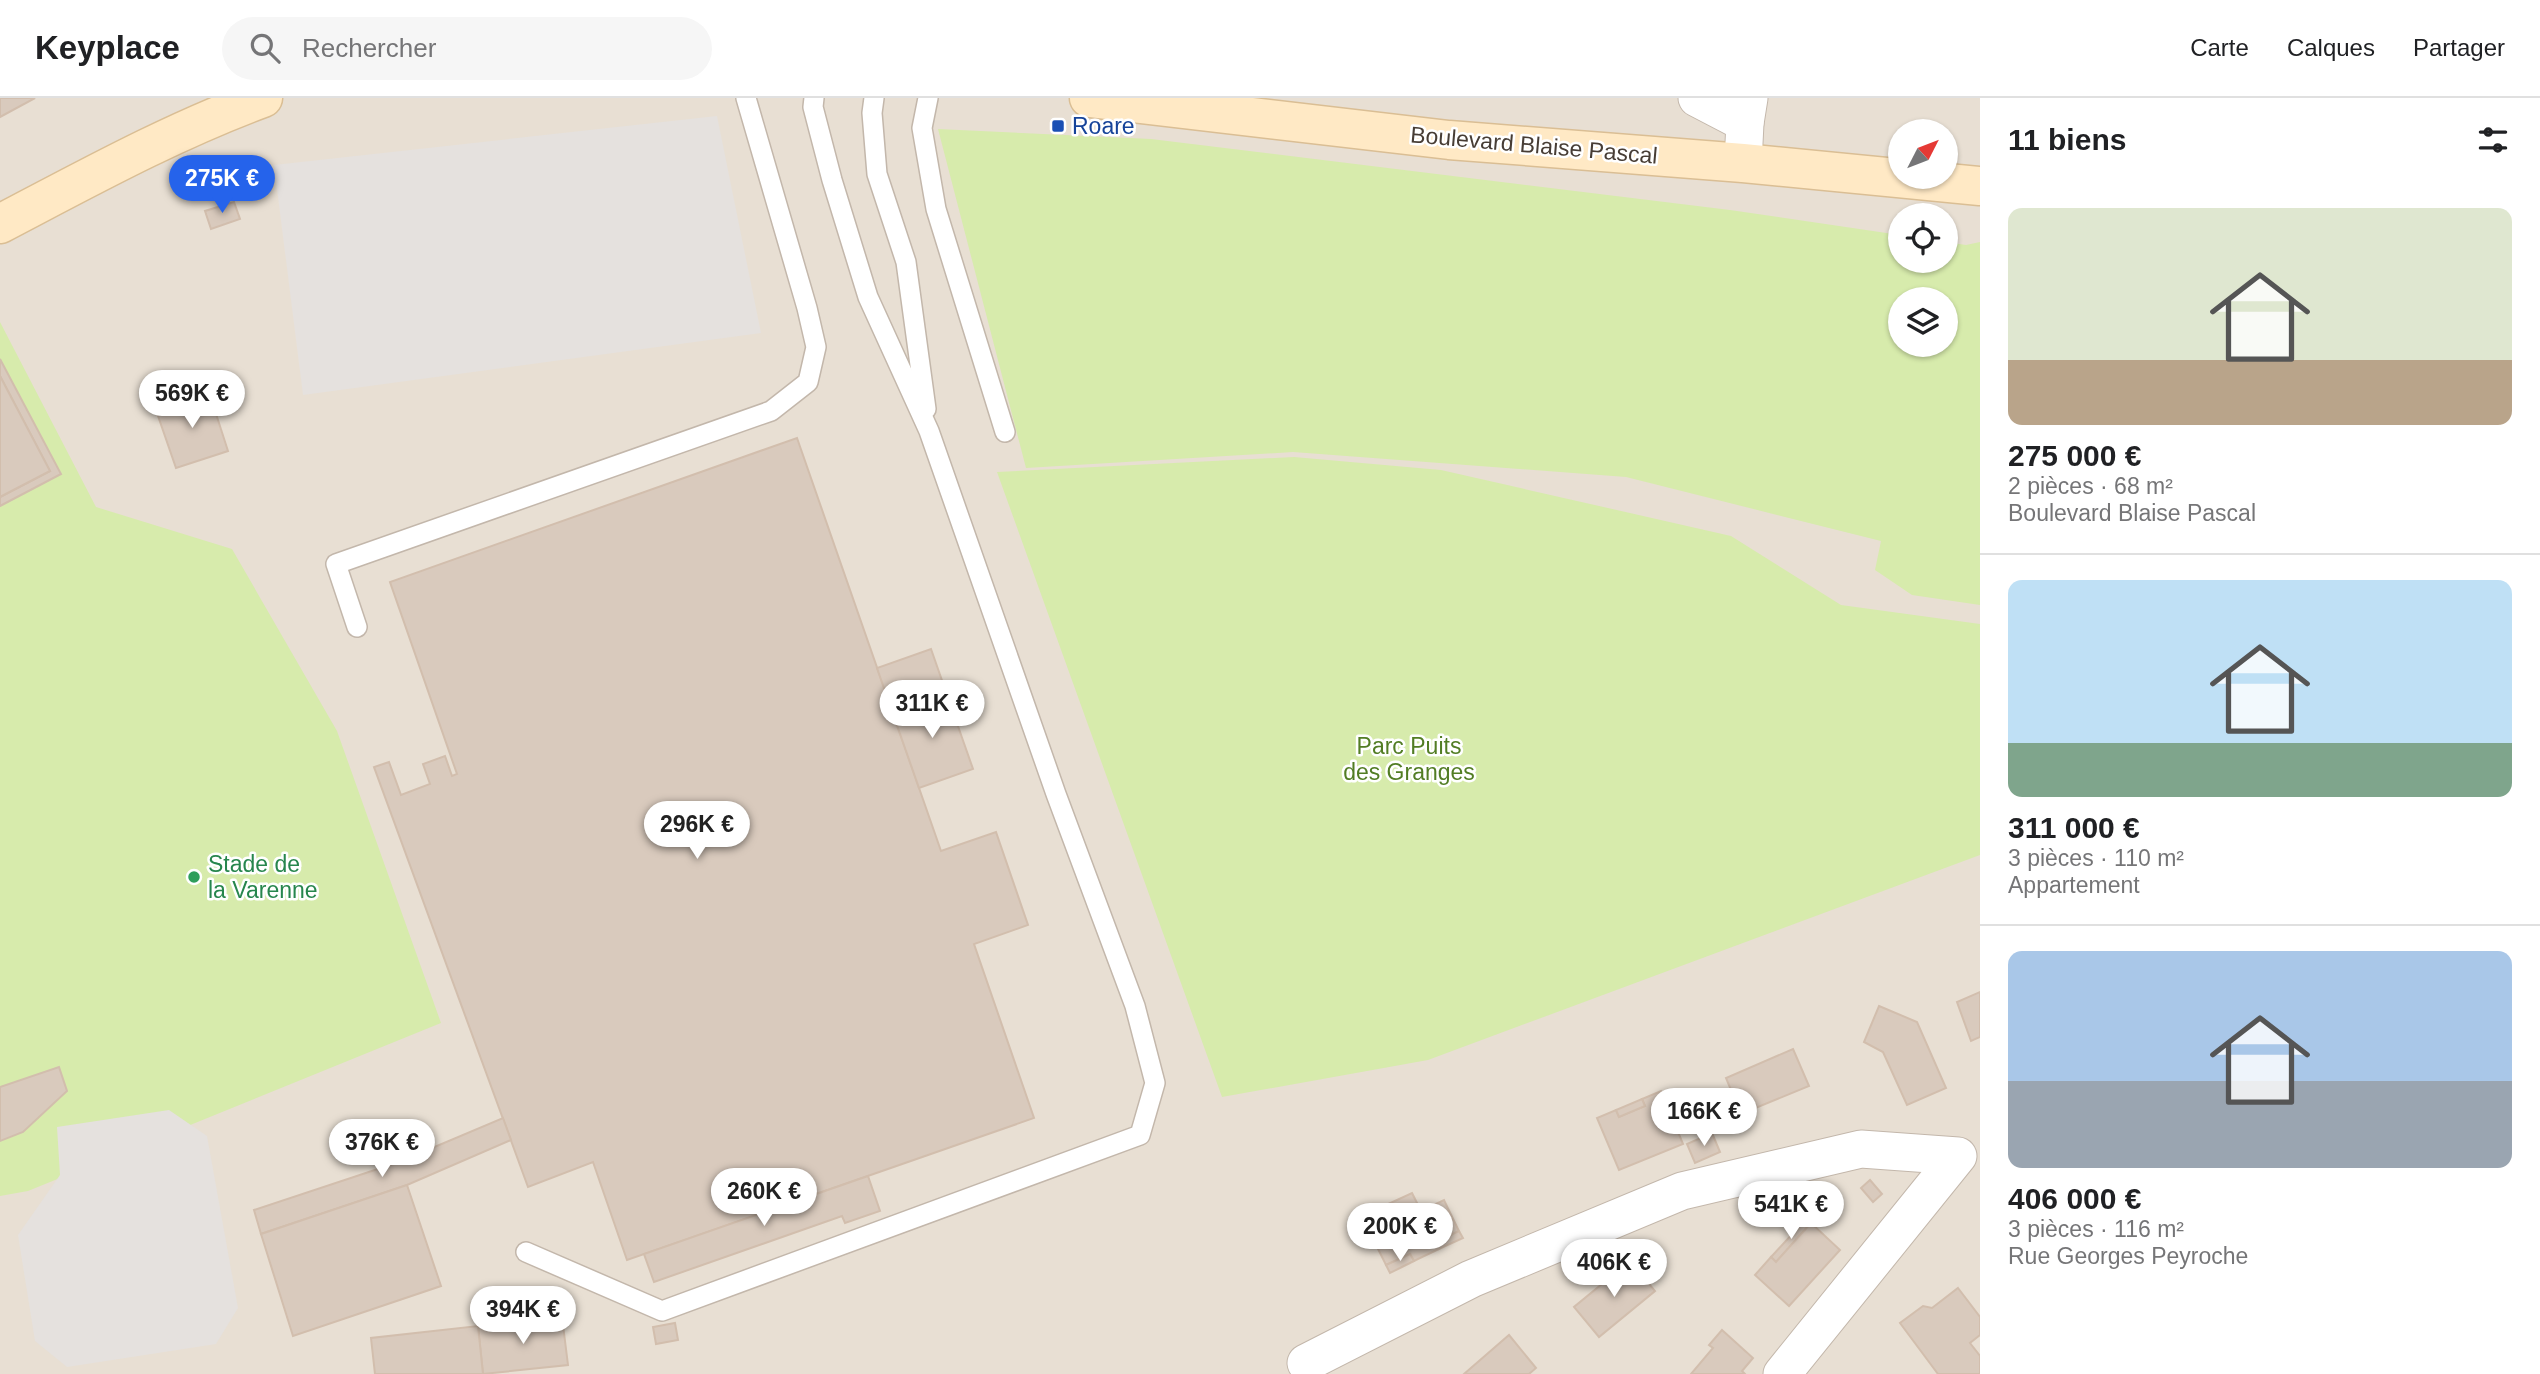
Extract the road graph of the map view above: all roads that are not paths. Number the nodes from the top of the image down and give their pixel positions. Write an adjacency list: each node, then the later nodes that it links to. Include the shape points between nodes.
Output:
1 (263, 98): 11 (main road, via 219,114)
2 (746, 98): 14 (lane, via 816,347 808,382 771,411 336,564)
3 (814, 98): 12 (lane, via 832,180 868,297)
4 (874, 98): 12 (lane, via 877,174 906,262)
5 (928, 98): 13 (lane, via 922,128 936,208)
6 (1089, 98): 9 (main road, Boulevard Blaise Pascal, via 1449,140)
7 (1698, 98): 8 (street)
8 (1747, 111): 9 (street)
9 (1743, 163): 10 (main road, Boulevard Blaise Pascal)
10 (1980, 186)
11 (0, 224)
12 (929, 431): 16 (lane, via 1135,1006 1155,1083 1140,1135 662,1311)
13 (1005, 432)
14 (357, 627)
15 (1963, 1156): 17 (street, via 1861,1149 1682,1191 1471,1279); 18 (street)
16 (526, 1252)
17 (1306, 1363)
18 (1782, 1374)

